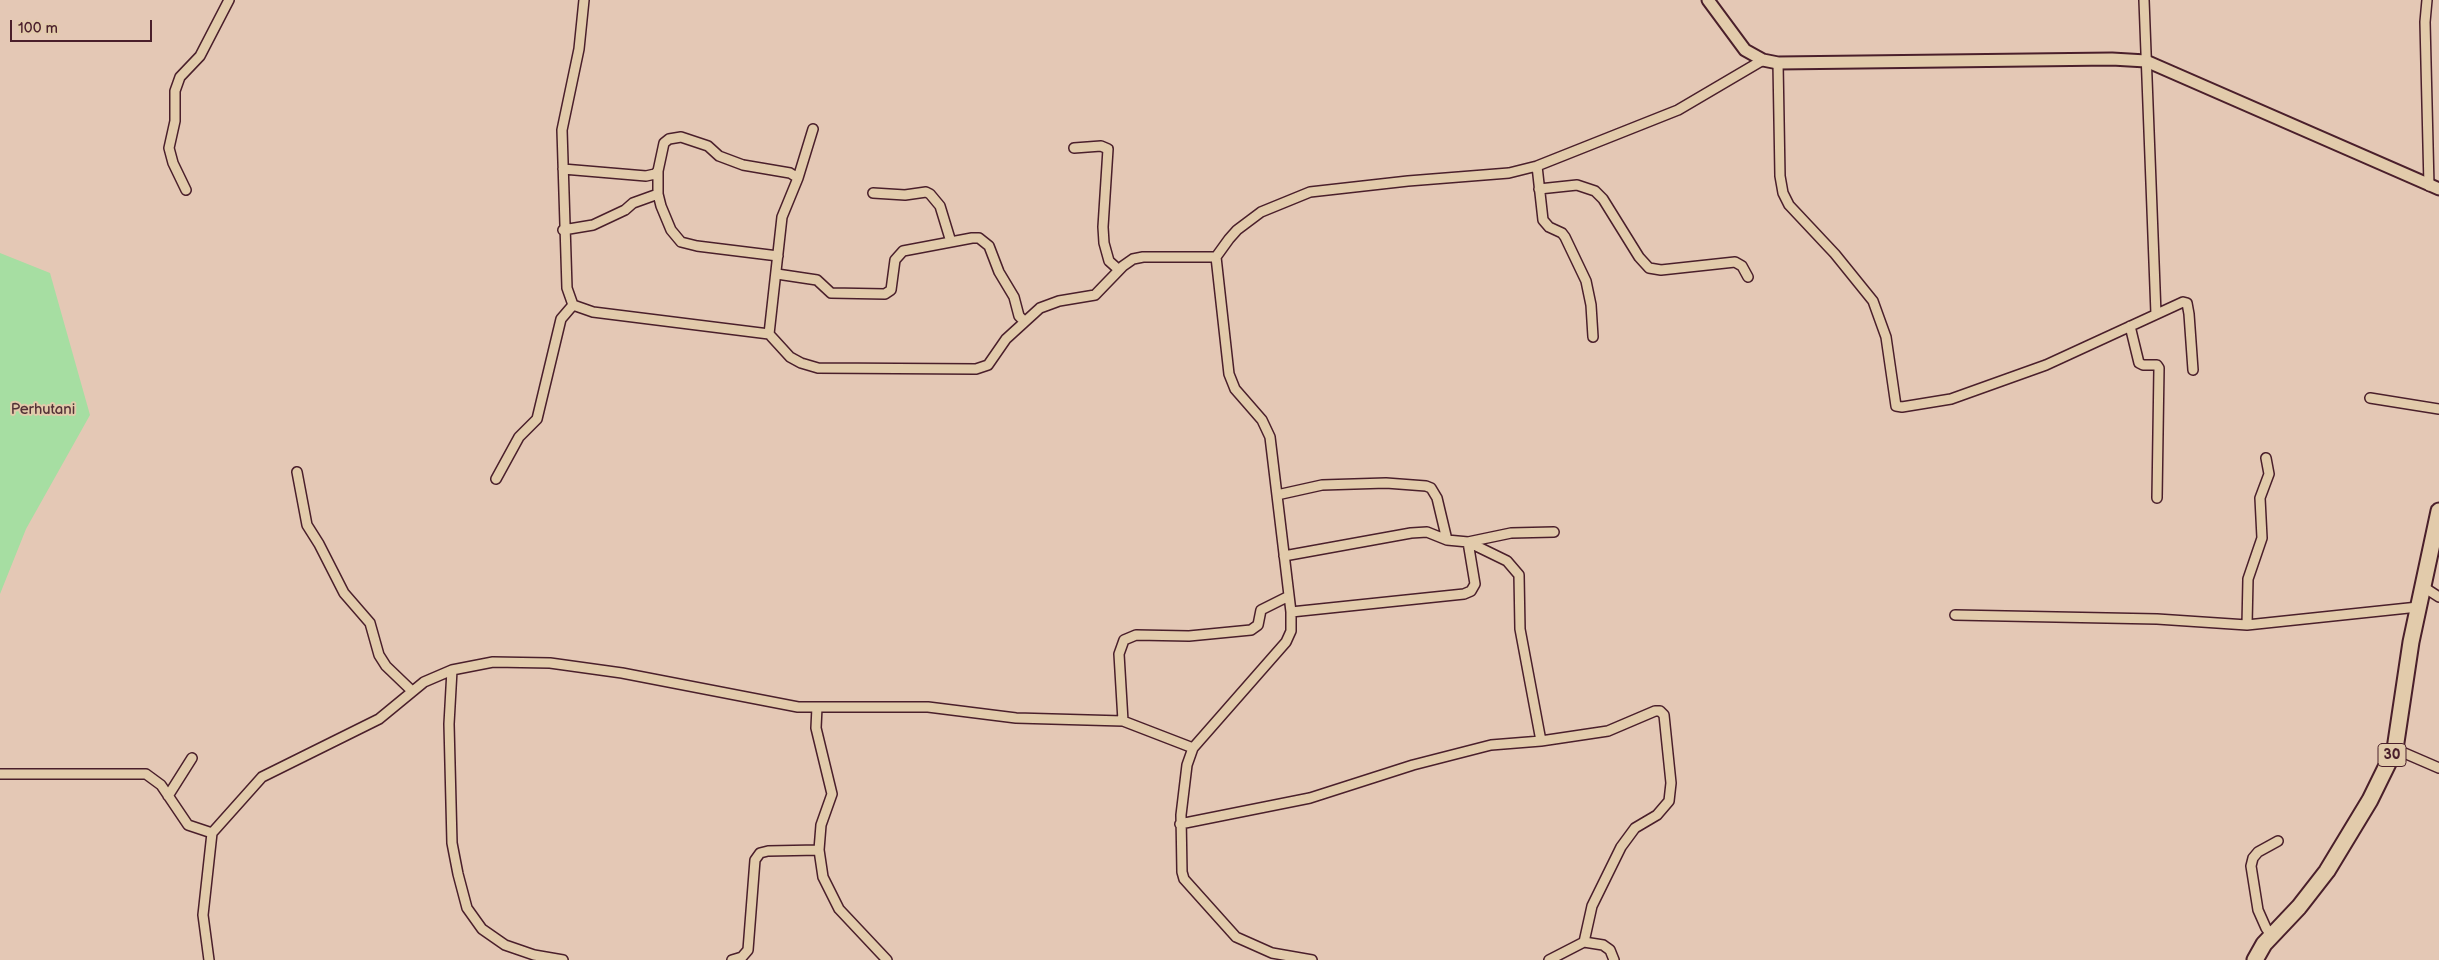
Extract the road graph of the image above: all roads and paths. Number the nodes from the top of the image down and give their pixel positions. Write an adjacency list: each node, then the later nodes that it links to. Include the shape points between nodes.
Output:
1 (229, 0): 17 (street, via 200,56 180,77 175,90 175,121 169,148)
2 (584, 0): 12 (street, via 581,36 562,130)
3 (1708, 0): 6 (street, via 1742,46)
4 (2144, 0): 7 (street)
5 (2427, 0): 15 (street, via 2425,22)
6 (1763, 60): 8 (street); 11 (street, via 1678,110)
7 (2146, 61): 8 (street, via 2112,58); 15 (street); 28 (street)
8 (1778, 63): 30 (street, via 1783,193 1789,205 1873,301 1886,336 1896,406 1951,399 2046,365)
9 (813, 129): 14 (street)
10 (1074, 148): 24 (street, via 1101,146 1108,149 1104,242 1109,261)
11 (1537, 166): 16 (street); 23 (street, via 1509,173 1310,192 1276,204 1250,220 1237,230)
12 (563, 169): 13 (street, via 646,176); 20 (street)
13 (658, 171): 14 (street, via 664,143 681,138 708,146 719,156 743,165 790,173); 19 (street)
14 (798, 178): 22 (street, via 782,217)
15 (2434, 188)
16 (1539, 189): 26 (street, via 1577,184 1595,191 1649,268 1661,270 1735,262 1742,266); 32 (street, via 1543,220 1566,237 1586,281)
17 (186, 190)
18 (873, 193): 21 (street, via 930,194 944,215)
19 (658, 194): 20 (street, via 633,203 593,225); 22 (street, via 671,230 681,242)
20 (563, 230): 27 (street, via 567,288)
21 (951, 242): 25 (street, via 898,254 891,290 885,294 832,293 817,280); 29 (street, via 972,238 985,241)
22 (778, 256): 25 (street)
23 (1216, 257): 24 (street, via 1143,257 1127,262); 39 (street, via 1229,374 1235,388 1267,428)
24 (1119, 270): 29 (street, via 1095,295 1046,305)
25 (777, 274): 31 (street)
26 (1748, 277)
27 (573, 305): 31 (street, via 593,312); 38 (street, via 561,318 537,419 519,437)
28 (2156, 314): 30 (street); 33 (street, via 2186,303)
29 (1024, 321): 31 (street, via 1006,338 988,365 976,369 818,368 790,357)
30 (2130, 326): 40 (street, via 2139,363 2159,368)
31 (769, 334)
32 (1593, 337)
33 (2193, 370)
34 (2370, 398): 35 (street)
35 (2439, 409)
36 (2266, 458): 52 (street, via 2269,474 2260,498 2262,538 2248,579)
37 (297, 472): 54 (street, via 307,525 344,593 370,623 379,655)
38 (496, 480)
39 (1277, 495): 43 (street, via 1322,486 1386,482 1426,486 1437,498); 45 (street)
40 (2157, 498)
41 (2439, 511): 46 (highway, 30)
42 (1554, 532): 44 (street, via 1522,532)
43 (1447, 540): 44 (street); 45 (street, via 1427,532 1411,533)
44 (1468, 542): 50 (street, via 1474,584 1471,591 1464,594); 57 (street, via 1507,561 1519,575 1520,635)
45 (1284, 556): 47 (street)
46 (2422, 586): 48 (street); 49 (highway, 30)
47 (1289, 596): 50 (street); 56 (street, via 1261,610 1258,624 1251,630 1181,636 1136,635 1124,640 1119,654)
48 (2439, 597)
49 (2418, 607): 52 (street); 59 (highway, 30)
50 (1291, 612): 58 (street, via 1291,631 1286,642)
51 (1955, 615): 52 (street, via 2157,619)
52 (2247, 625)
53 (452, 670): 54 (street); 55 (street, via 493,662 550,663 622,672 786,705); 71 (street, via 449,724 452,843 467,908 482,929 505,945)
54 (411, 690): 65 (street, via 388,712 368,725 262,777)
55 (817, 707): 56 (street, via 928,706 1016,718); 67 (street, via 816,728 832,794 821,825)
56 (1123, 720): 58 (street)
57 (1541, 741): 64 (street, via 1491,745 1413,765 1310,798); 69 (street, via 1608,731 1655,711 1664,715 1669,802 1657,815 1635,828 1621,847 1592,906)
58 (1193, 748): 64 (street, via 1187,766)
59 (2395, 749): 61 (street); 68 (highway, 30, via 2370,800 2327,871)
60 (192, 758): 63 (street)
61 (2439, 768)
62 (0, 774): 63 (street, via 136,773 154,778)
63 (168, 796): 65 (street, via 188,825)
64 (1180, 824): 74 (street, via 1184,879 1236,937 1272,953)
65 (212, 833): 70 (street, via 203,915)
66 (2278, 841): 68 (street, via 2258,852 2251,866 2258,910)
67 (820, 850): 72 (street, via 760,853 755,860 748,950 742,957); 73 (street, via 823,877 839,909)
68 (2272, 936): 77 (highway, 30)
69 (1584, 942): 75 (street); 76 (street, via 1603,945 1610,950)
70 (208, 960)
71 (563, 960)
72 (732, 960)
73 (888, 960)
74 (1312, 960)
75 (1549, 960)
76 (1614, 960)
77 (2254, 960)

